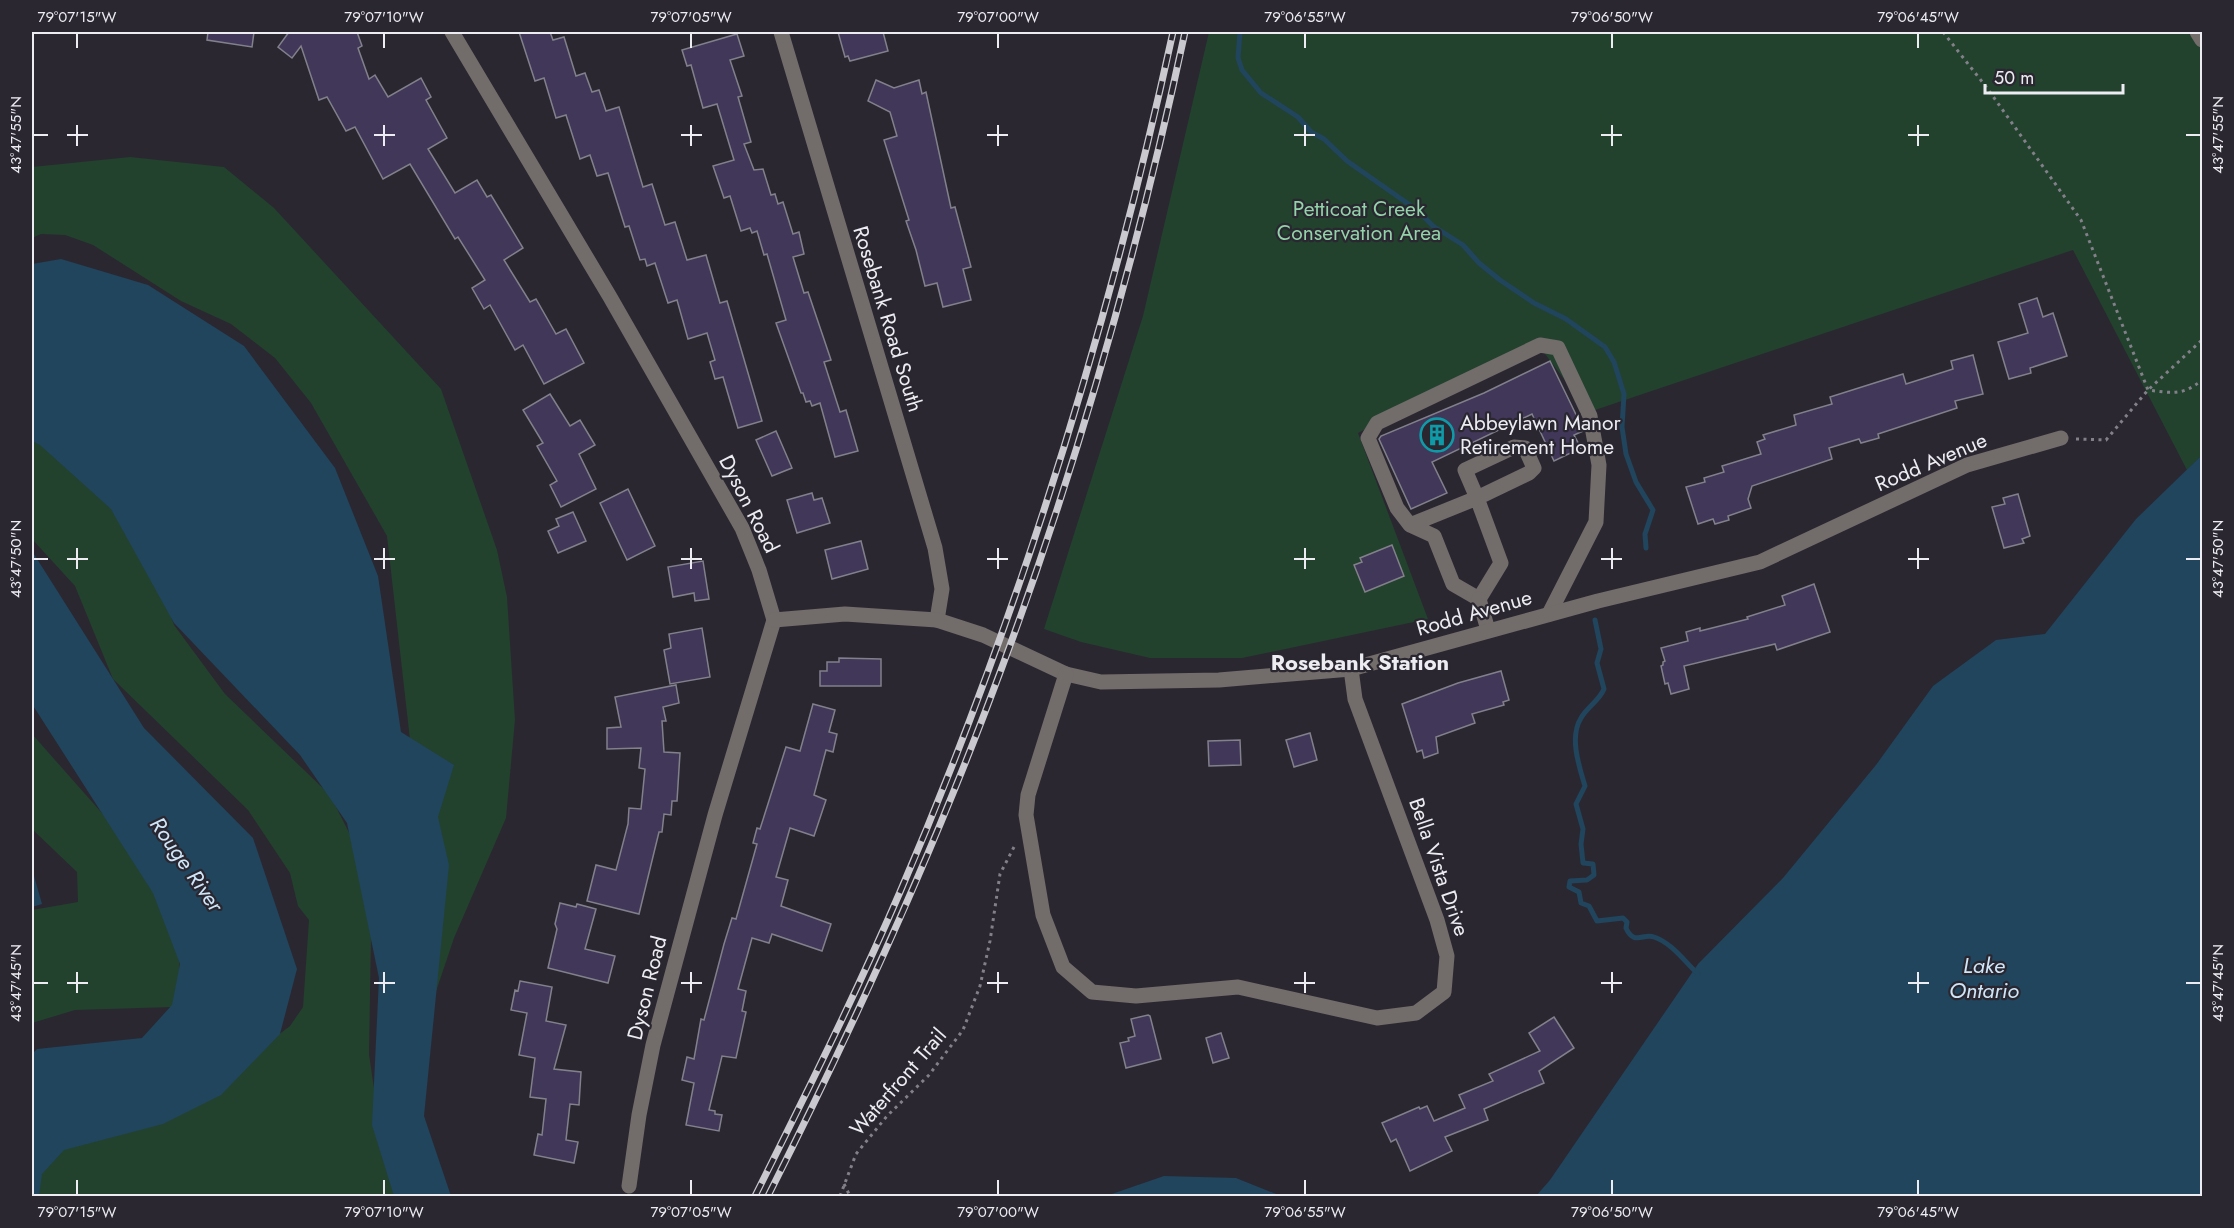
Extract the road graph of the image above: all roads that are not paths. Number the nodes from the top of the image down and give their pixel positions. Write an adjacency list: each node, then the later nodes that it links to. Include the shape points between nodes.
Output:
1 (452, 32): 9 (street, Dyson Road, via 742,528)
2 (781, 32): 10 (street, Rosebank Road South, via 936,548 942,589)
3 (2197, 32): 4 (street)
4 (2202, 40)
5 (2061, 438): 8 (street, Rodd Avenue, via 1966,465 1760,562)
6 (1410, 525): 7 (street, via 1434,536 1453,584); 7 (street, via 1476,498 1501,563); 8 (street, via 1397,508 1368,438 1377,423 1540,345 1558,348 1590,416 1599,465 1596,522)
7 (1479, 599): 11 (street)
8 (1549, 614): 11 (street, Rodd Avenue)
9 (774, 620): 10 (street, Rodd Avenue, via 845,614); 14 (street, Dyson Road, via 715,815 653,1045)
10 (937, 620): 13 (street, Rodd Avenue, via 983,635)
11 (1488, 630): 12 (street, Rodd Avenue)
12 (1351, 669): 13 (street, Rodd Avenue, via 1101,682); 13 (street, Bella Vista Drive, via 1355,699 1447,956 1444,992 1416,1013 1377,1018 1238,987 1136,996 1092,992 1062,966 1043,915 1026,815 1028,795)
13 (1066, 674)
14 (629, 1186)

